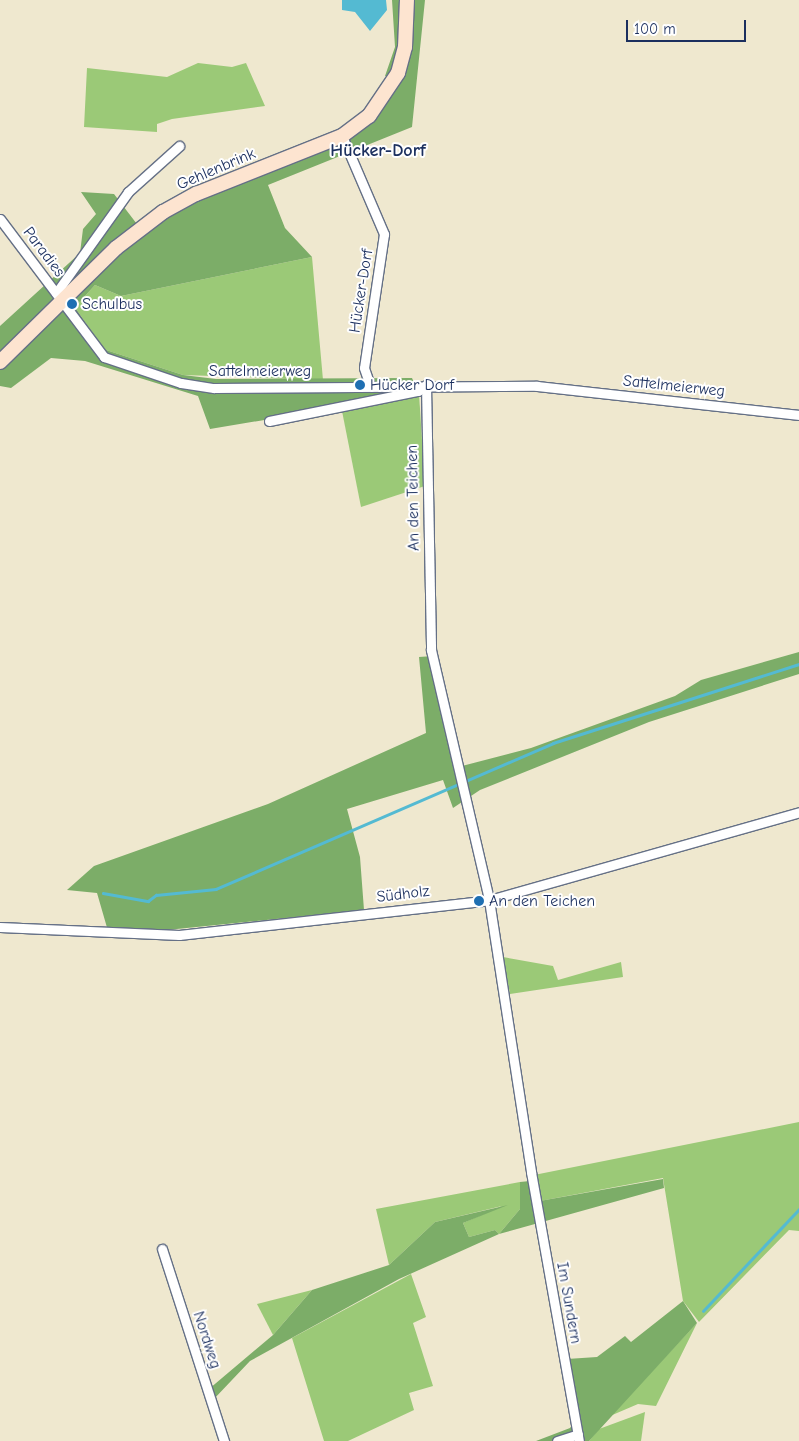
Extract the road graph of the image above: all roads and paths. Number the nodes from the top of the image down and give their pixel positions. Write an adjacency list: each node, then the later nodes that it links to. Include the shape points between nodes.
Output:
1 (407, 0): 2 (street, Gehlenbrink, via 405,48 398,73 371,114)
2 (342, 136): 5 (street, Gehlenbrink, via 163,212); 7 (street, Hücker-Dorf, via 384,234)
3 (179, 146): 5 (street, Gehlenbrink, via 128,192)
4 (0, 219): 5 (street, Paradies)
5 (60, 298): 6 (street, Gehlenbrink); 8 (street, Sattelmeierweg, via 104,357 146,374 214,388)
6 (0, 362)
7 (364, 368): 8 (street, Hücker-Dorf); 9 (street, Hücker-Dorf)
8 (360, 385): 9 (street, Sattelmeierweg)
9 (370, 385): 10 (street, Sattelmeierweg)
10 (426, 385): 11 (street, Sattelmeierweg, via 537,386); 12 (street, Sattelmeierweg, via 418,391); 14 (street, An den Teichen, via 431,650)
11 (799, 415)
12 (269, 421)
13 (799, 812): 14 (street, Südholz)
14 (489, 900): 15 (street, Südholz, via 179,935); 16 (street, An den Teichen)
15 (0, 927)
16 (530, 1170): 18 (street, Im Sundern)
17 (162, 1249): 19 (street, Nordweg)
18 (578, 1437): 20 (street)
19 (224, 1441)
20 (557, 1441)

